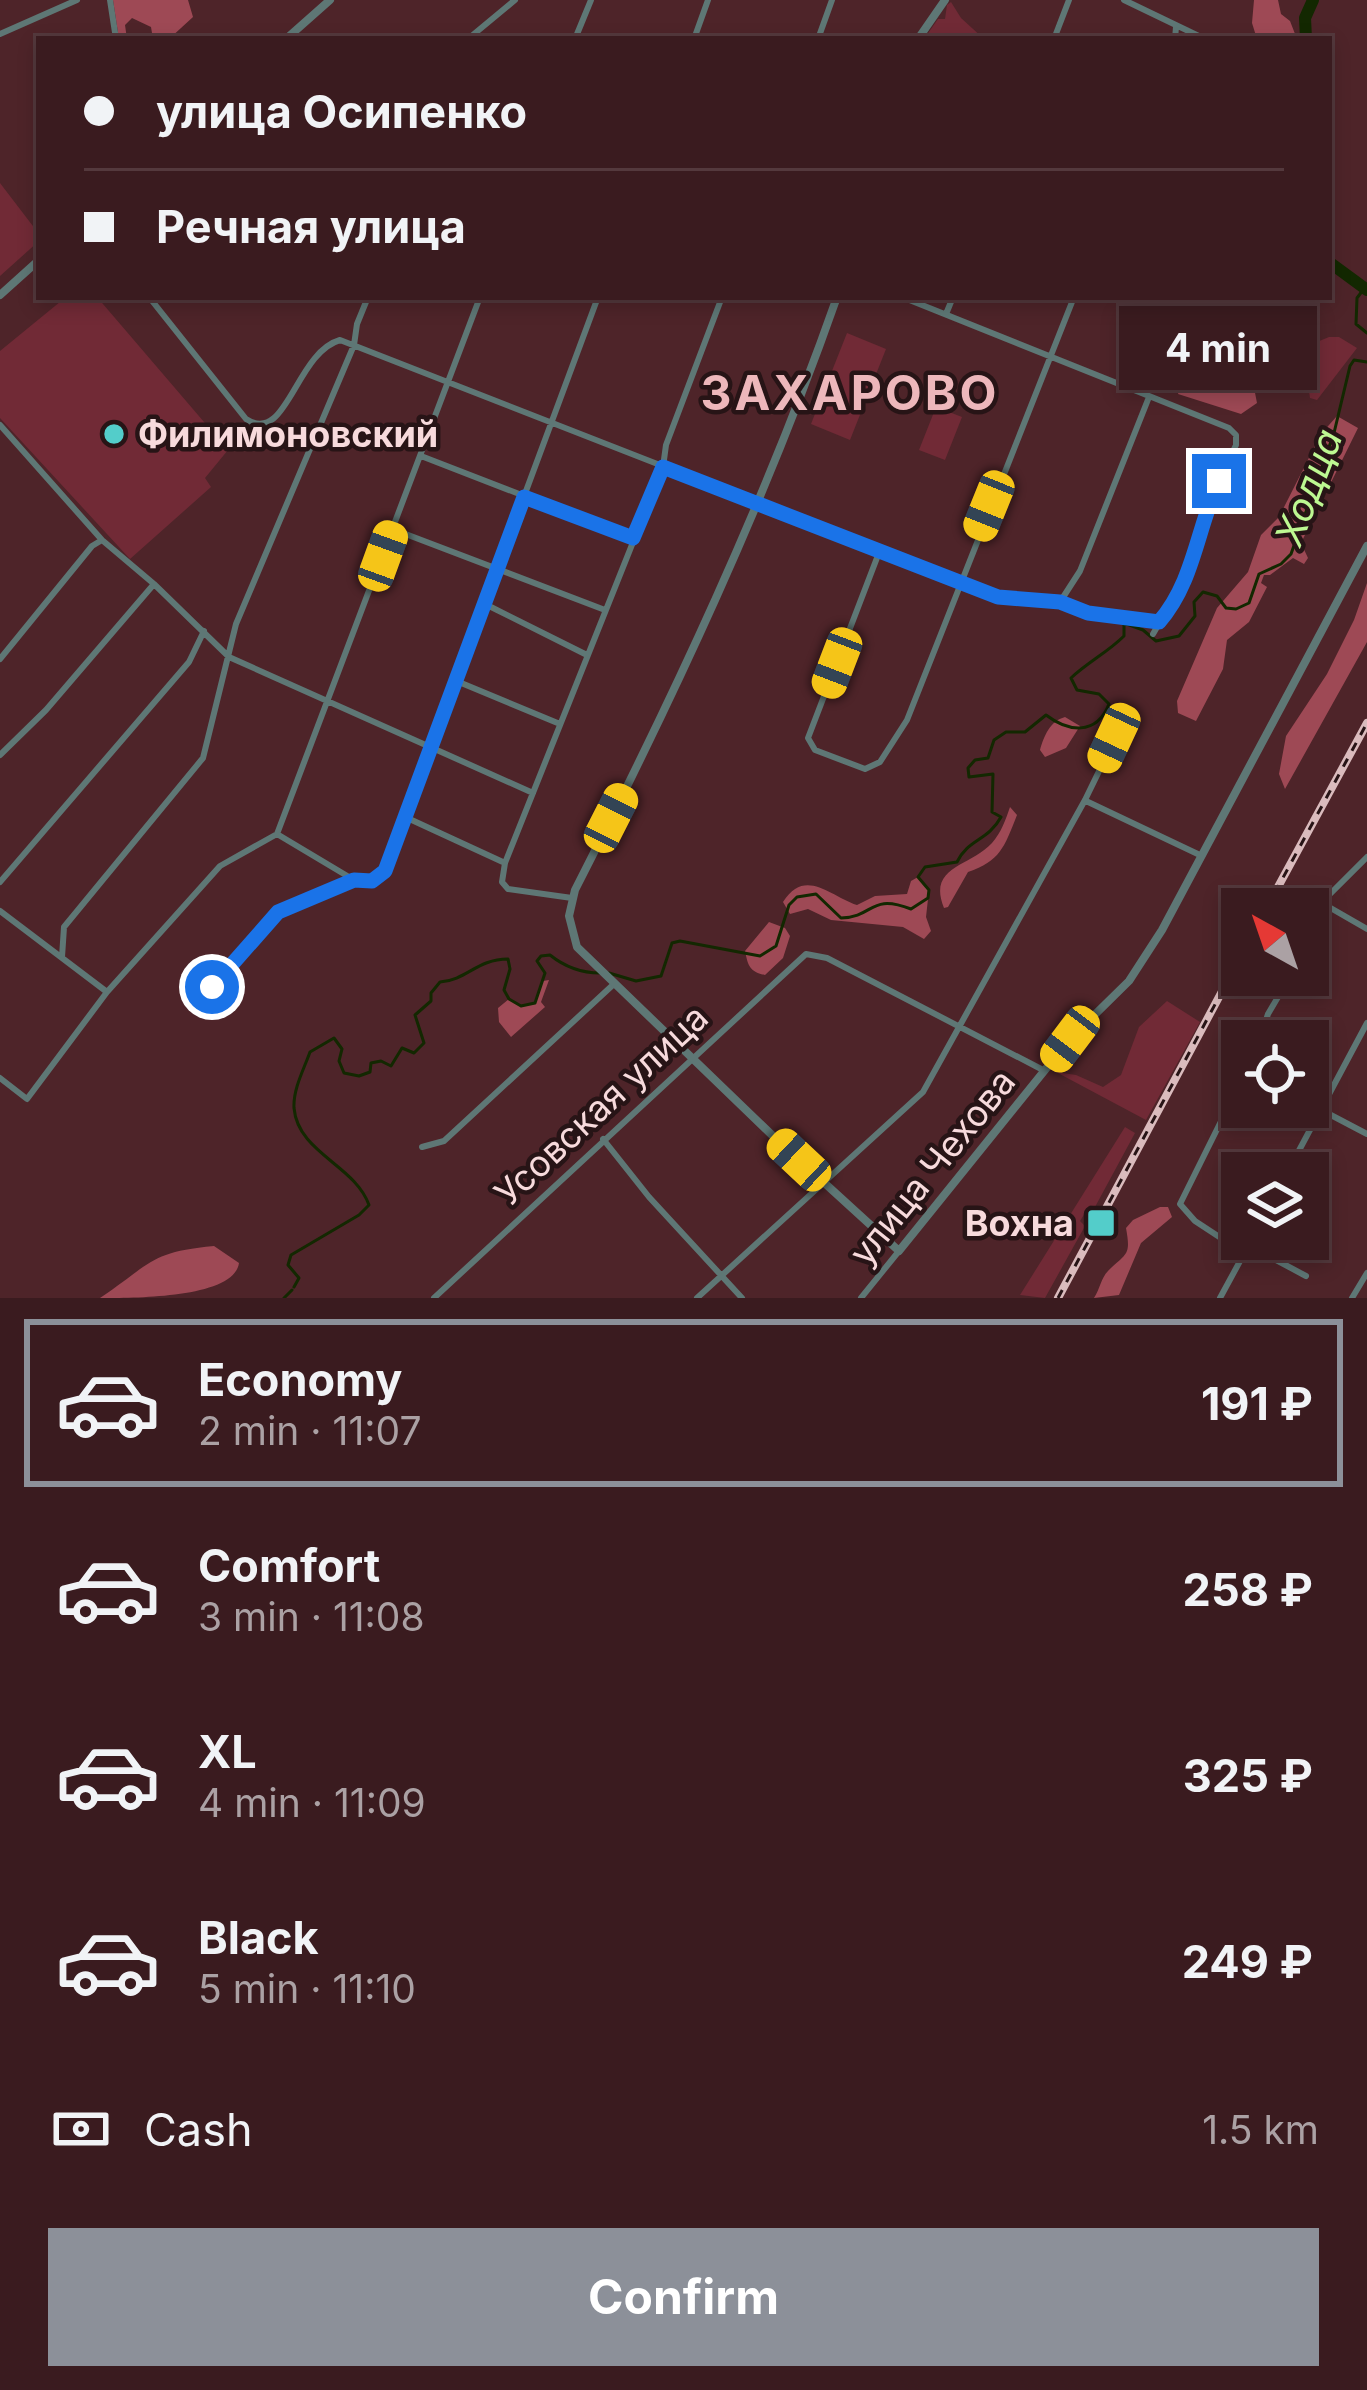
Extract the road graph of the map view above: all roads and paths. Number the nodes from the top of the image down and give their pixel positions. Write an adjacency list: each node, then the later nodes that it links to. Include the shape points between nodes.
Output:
1 (77, 0): 12 (street)
2 (110, 0): 13 (street)
3 (330, 0): 14 (street)
4 (515, 0): 15 (street)
5 (591, 0): 16 (street)
6 (708, 0): 17 (street)
7 (832, 0): 18 (street)
8 (944, 0): 19 (street)
9 (1069, 0): 20 (street)
10 (1124, 0): 11 (street)
11 (1176, 27): 21 (street); 22 (street)
12 (0, 34)
13 (116, 36)
14 (289, 36)
15 (473, 36)
16 (576, 36)
17 (695, 36)
18 (819, 36)
19 (920, 36)
20 (1055, 36)
21 (1175, 36)
22 (1198, 36)
23 (36, 263): 24 (street)
24 (0, 295)
25 (151, 300): 35 (street, via 257,426 276,418 317,351 340,340)
26 (367, 300): 35 (street)
27 (479, 300): 37 (street)
28 (597, 300): 39 (street)
29 (721, 300): 42 (street)
30 (836, 300): 44 (street)
31 (910, 300): 34 (street)
32 (952, 300): 34 (street)
33 (1072, 300): 36 (street)
34 (946, 314): 36 (street)
35 (354, 344): 37 (street); 60 (street)
36 (1050, 357): 38 (street); 51 (street)
37 (448, 382): 39 (street); 41 (street)
38 (1149, 398): 53 (street, via 1080,572); 56 (street, via 1236,435 1189,572)
39 (551, 422): 42 (street); 43 (street)
40 (0, 424): 47 (street)
41 (421, 456): 43 (street); 45 (street)
42 (663, 467): 44 (street); 46 (street)
43 (524, 497): 46 (street); 50 (street)
44 (760, 503): 49 (street); 78 (street)
45 (393, 529): 50 (street); 63 (street)
46 (633, 538): 55 (street)
47 (102, 540): 52 (street); 61 (street)
48 (1367, 546): 72 (street, улица Чехова)
49 (880, 550): 51 (street); 51 (street, via 808,738 814,750 851,766 880,763 894,746)
50 (496, 568): 54 (street); 55 (street)
51 (958, 581): 53 (street, via 1010,600)
52 (154, 584): 57 (street); 67 (street)
53 (1060, 602): 56 (street)
54 (483, 603): 59 (street); 62 (street)
55 (604, 610): 59 (street)
56 (1159, 622): 58 (street)
57 (204, 631): 60 (street); 76 (street, via 189,662)
58 (1153, 634)
59 (587, 655): 65 (street)
60 (229, 656): 63 (street); 82 (street, via 203,758 64,927)
61 (0, 659)
62 (454, 680): 65 (street); 66 (street)
63 (328, 704): 66 (street); 71 (street)
64 (1124, 720): 69 (street)
65 (560, 724): 68 (street)
66 (428, 748): 68 (street); 70 (street)
67 (0, 755)
68 (532, 793): 74 (street)
69 (1085, 800): 72 (street); 87 (street)
70 (403, 816): 74 (street); 75 (street, via 380,878)
71 (277, 834): 75 (street); 85 (street, via 220,866)
72 (1202, 856): 89 (street, улица Чехова, via 1129,981)
73 (1367, 857): 77 (street)
74 (505, 863): 78 (street, via 508,890)
75 (354, 880): 84 (street, via 278,912)
76 (0, 882)
77 (1329, 895)
78 (572, 898): 83 (street, via 570,927 582,952)
79 (1329, 906): 81 (street)
80 (0, 911): 82 (street)
81 (1367, 929)
82 (62, 957): 85 (street)
83 (612, 980): 88 (street); 96 (street, via 444,1142)
84 (207, 991)
85 (107, 992): 90 (street, via 27,1099)
86 (1367, 1023): 91 (street)
87 (961, 1024): 88 (street, Усовская улица, via 806,954); 89 (street); 97 (street, via 922,1092)
88 (692, 1058): 95 (street, Усовская улица); 97 (street)
89 (1045, 1071): 99 (street, улица Чехова)
90 (0, 1078)
91 (1329, 1095)
92 (1329, 1114): 94 (street)
93 (1221, 1121): 98 (street, via 1180,1204)
94 (1367, 1134)
95 (604, 1139): 103 (street); 105 (street, Усовская улица)
96 (422, 1147)
97 (825, 1184): 99 (street); 103 (street)
98 (1221, 1237)
99 (899, 1251): 108 (street, улица Чехова)
100 (1240, 1260): 109 (street)
101 (1280, 1260): 104 (street)
102 (1367, 1274): 110 (street)
103 (721, 1276): 106 (street); 107 (street)
104 (1306, 1276)
105 (434, 1298)
106 (697, 1298)
107 (742, 1298)
108 (861, 1298)
109 (1220, 1298)
110 (1352, 1298)

